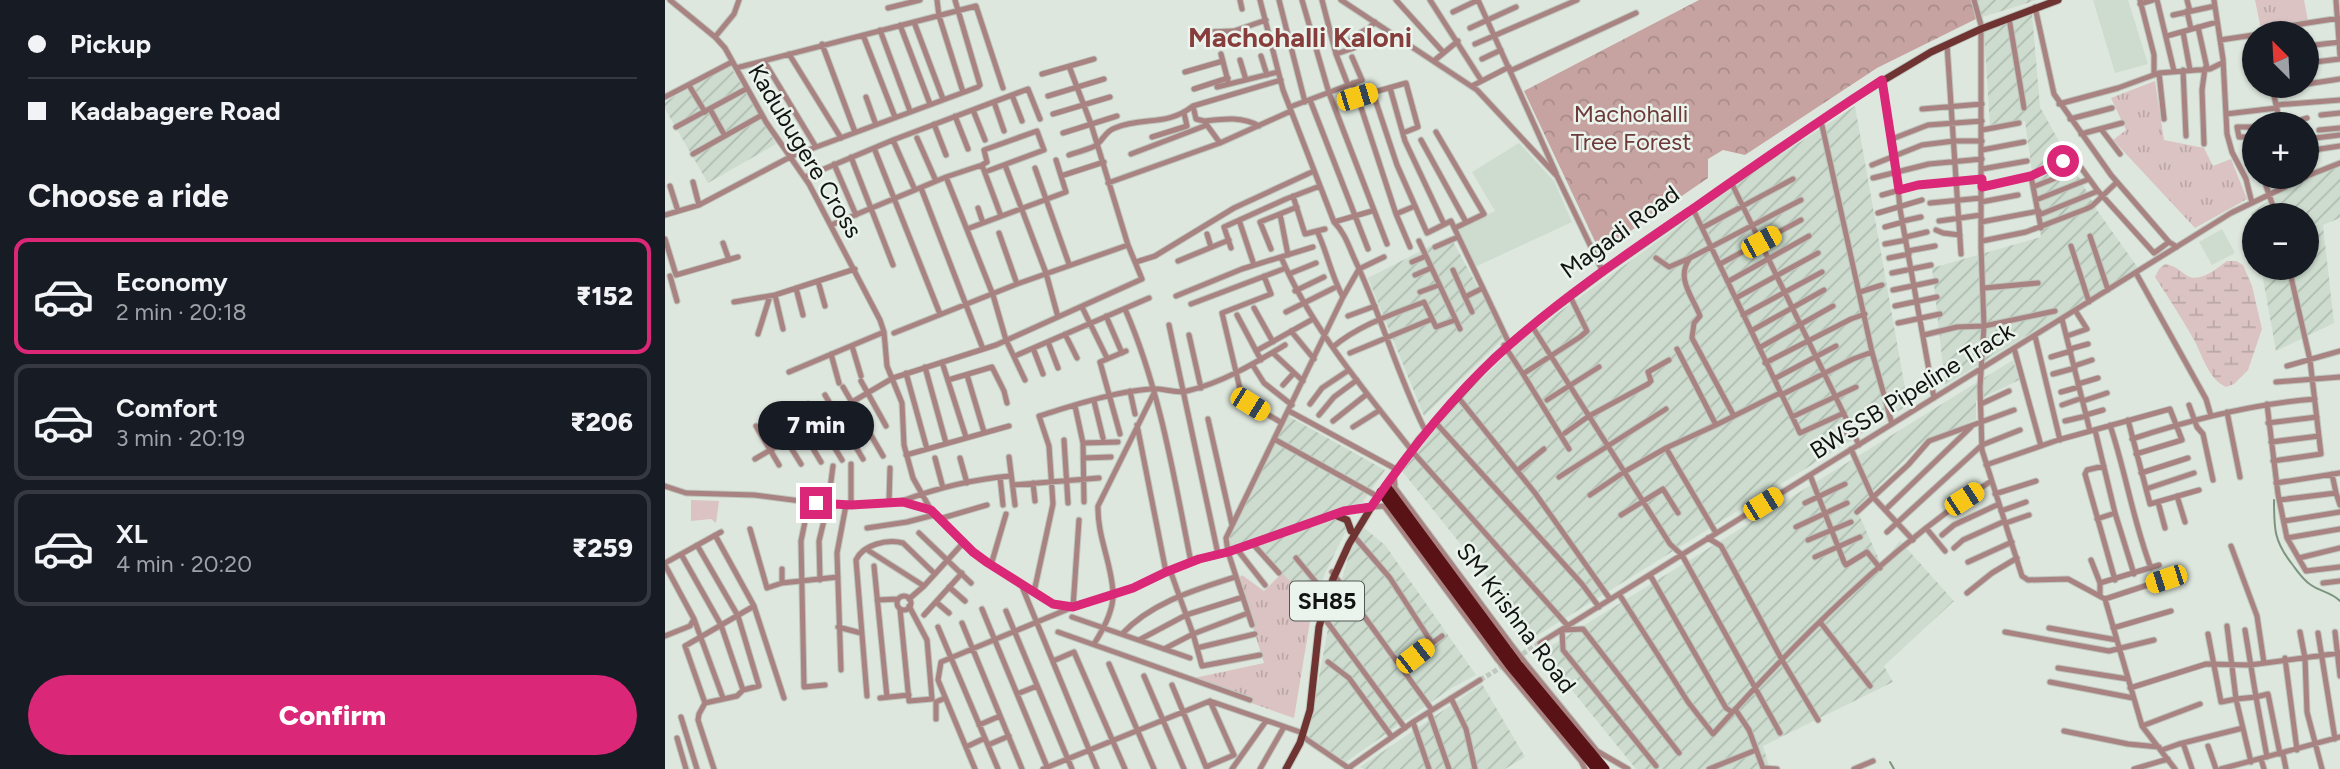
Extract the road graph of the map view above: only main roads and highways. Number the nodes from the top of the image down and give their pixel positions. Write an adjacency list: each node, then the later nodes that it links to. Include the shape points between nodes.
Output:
1 (2044, 0): 3 (main road, Magadi Road / SH85)
2 (2058, 0): 3 (main road, Magadi Road / SH85)
3 (1981, 27): 4 (main road, Magadi Road / SH85, via 1882,80); 4 (main road, Magadi Road / SH85, via 1929,48 1852,95)
4 (1602, 270): 5 (main road, Magadi Road / SH85); 5 (main road, Magadi Road / SH85)
5 (1506, 344): 6 (main road, Magadi Road / SH85); 6 (main road, Magadi Road / SH85, via 1424,428)
6 (1410, 449): 7 (main road, Magadi Road / SH85)
7 (1394, 471): 8 (main road, Magadi Road / SH85); 8 (main road, Magadi Road / SH85)
8 (1381, 491): 10 (main road, Magadi Road / SH85); 12 (highway, SM Krishna Road)
9 (1335, 515): 10 (main road, via 1347,520)
10 (1352, 533): 11 (main road, Magadi Road / SH85)
11 (1334, 573): 13 (main road, Magadi Road / SH85, via 1319,626 1310,710); 13 (main road, Magadi Road / SH85, via 1316,625)
12 (1510, 659): 15 (highway, SM Krishna Road); 16 (highway, SM Krishna Road)
13 (1301, 733): 14 (main road, Magadi Road / SH85)
14 (1283, 769)
15 (1596, 769)
16 (1605, 769)

